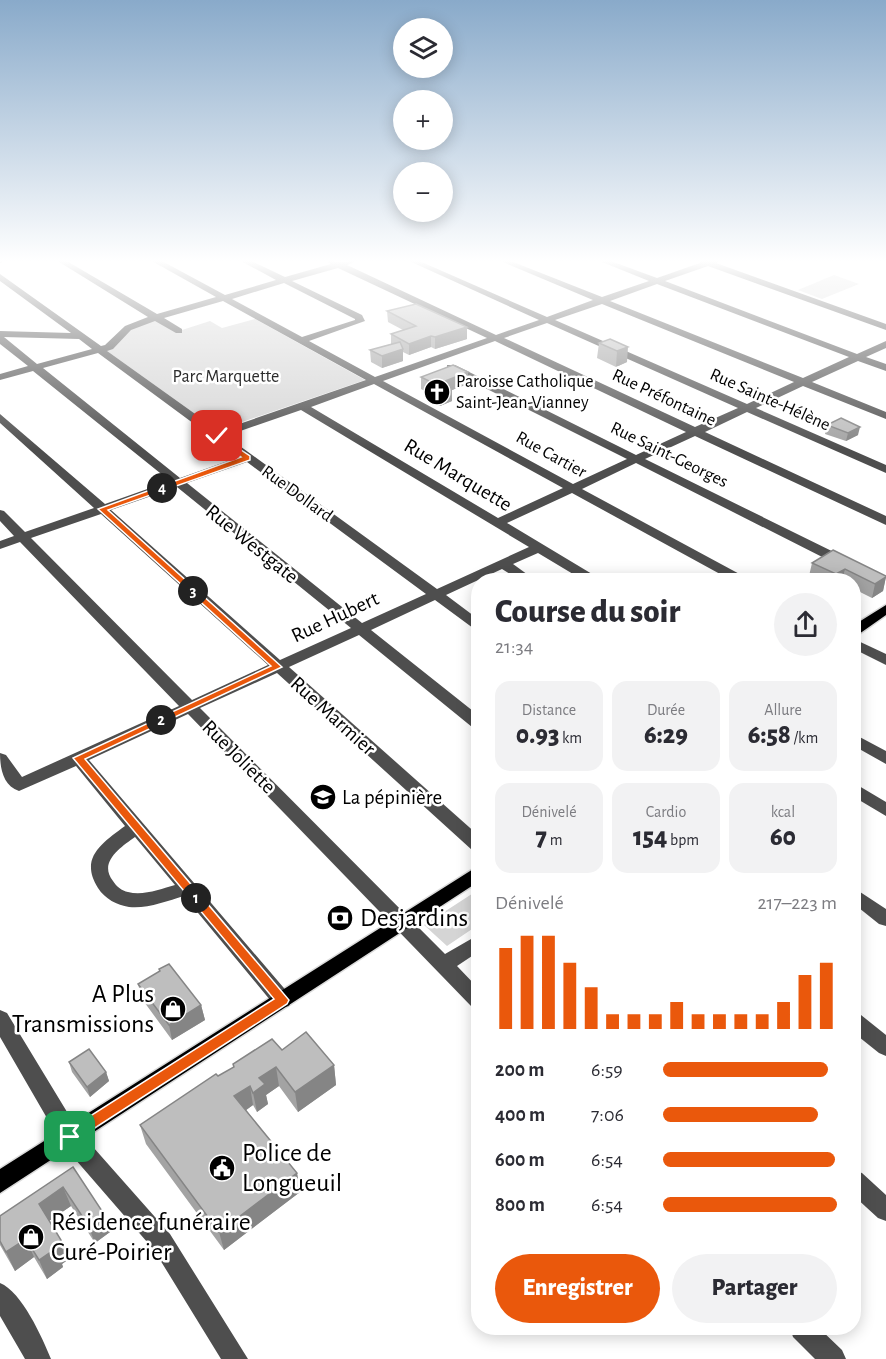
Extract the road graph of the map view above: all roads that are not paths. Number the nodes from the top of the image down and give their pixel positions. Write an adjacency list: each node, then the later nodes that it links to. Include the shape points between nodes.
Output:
1 (61, 323): 13 (street, Rue Dollard)
2 (140, 323): 18 (street, via 128,328 109,347)
3 (167, 323): 11 (street)
4 (271, 323): 16 (street, Rue Cartier)
5 (353, 323): 16 (street)
6 (463, 323): 14 (street, Rue Préfontaine)
7 (536, 323): 14 (street)
8 (554, 323): 27 (street, Rue Sainte-Hélène)
9 (659, 323): 25 (street)
10 (770, 323): 19 (street)
11 (179, 331)
12 (0, 334): 13 (street)
13 (78, 336): 18 (street, Rue Dollard)
14 (494, 338): 20 (street); 30 (street, Rue Préfontaine)
15 (0, 339): 21 (street, Rue Westgate)
16 (302, 340): 24 (street, Rue Cartier)
17 (886, 344): 19 (street)
18 (97, 350): 21 (street); 31 (street, Rue Dollard)
19 (858, 357): 22 (street); 25 (street)
20 (436, 359): 24 (street); 33 (street, Rue Saint-Georges)
21 (34, 368): 23 (street); 35 (street, Rue Westgate)
22 (886, 368)
23 (0, 377)
24 (374, 380): 26 (street); 36 (street, Rue Cartier)
25 (803, 382): 27 (street); 28 (street)
26 (302, 406): 31 (street); 40 (street, Rue Marquette)
27 (745, 408): 30 (street); 34 (street, Rue Sainte-Hélène)
28 (886, 416)
29 (0, 417): 37 (street, Rue Marmier)
30 (694, 432): 33 (street); 39 (street, Rue Préfontaine)
31 (217, 436): 32 (street, Rue Dollard)
32 (247, 458): 35 (street); 51 (street, Rue Dollard)
33 (635, 459): 36 (street); 45 (street, Rue Saint-Georges)
34 (886, 469)
35 (177, 483): 37 (street); 55 (street, Rue Westgate)
36 (572, 488): 40 (street); 49 (street, Rue Cartier)
37 (102, 509): 41 (street); 58 (street, Rue Marmier)
38 (0, 514): 41 (street, Rue Joliette)
39 (886, 521)
40 (497, 523): 43 (street, Rue Marquette)
41 (23, 537): 42 (street); 59 (street, Rue Joliette)
42 (0, 545)
43 (538, 548): 44 (street, Rue Hubert); 48 (street, Rue Marquette)
44 (503, 564): 46 (street, Rue Hubert); 47 (street)
45 (853, 567)
46 (483, 573)
47 (518, 573)
48 (580, 573)
49 (727, 573)
50 (471, 578): 51 (street, Rue Hubert)
51 (436, 594): 53 (street, Rue Dollard); 55 (street, Rue Hubert)
52 (886, 609): 54 (main road)
53 (471, 620)
54 (861, 626)
55 (359, 630): 58 (street, Rue Hubert); 60 (street, Rue Westgate)
56 (861, 647): 57 (street)
57 (886, 660)
58 (277, 667): 59 (street, Rue Hubert); 68 (street, Rue Marmier)
59 (190, 707): 62 (street, Rue Hubert); 73 (street, Rue Joliette)
60 (471, 718)
61 (861, 743): 63 (street)
62 (78, 758): 64 (street, Rue Hubert, via 19,785); 67 (street)
63 (886, 758)
64 (0, 759)
65 (861, 794): 66 (street)
66 (886, 810)
67 (136, 827): 70 (street); 70 (street, via 99,859 98,873 104,885 114,896 131,900)
68 (471, 839)
69 (471, 878): 73 (main road)
70 (188, 888): 77 (street)
71 (861, 900): 72 (street)
72 (886, 919)
73 (402, 922): 75 (street, Rue Joliette); 77 (main road)
74 (471, 947): 75 (street)
75 (444, 965): 76 (street, Rue Joliette)
76 (471, 993)
77 (282, 1000): 81 (main road)
78 (0, 1019): 81 (street)
79 (861, 1027): 80 (street)
80 (886, 1047)
81 (70, 1137): 82 (main road); 88 (street, via 162,1242)
82 (0, 1182)
83 (861, 1188): 84 (street)
84 (886, 1210)
85 (0, 1295): 87 (street, via 21,1324)
86 (809, 1335): 89 (street)
87 (38, 1359)
88 (235, 1359)
89 (833, 1359)

